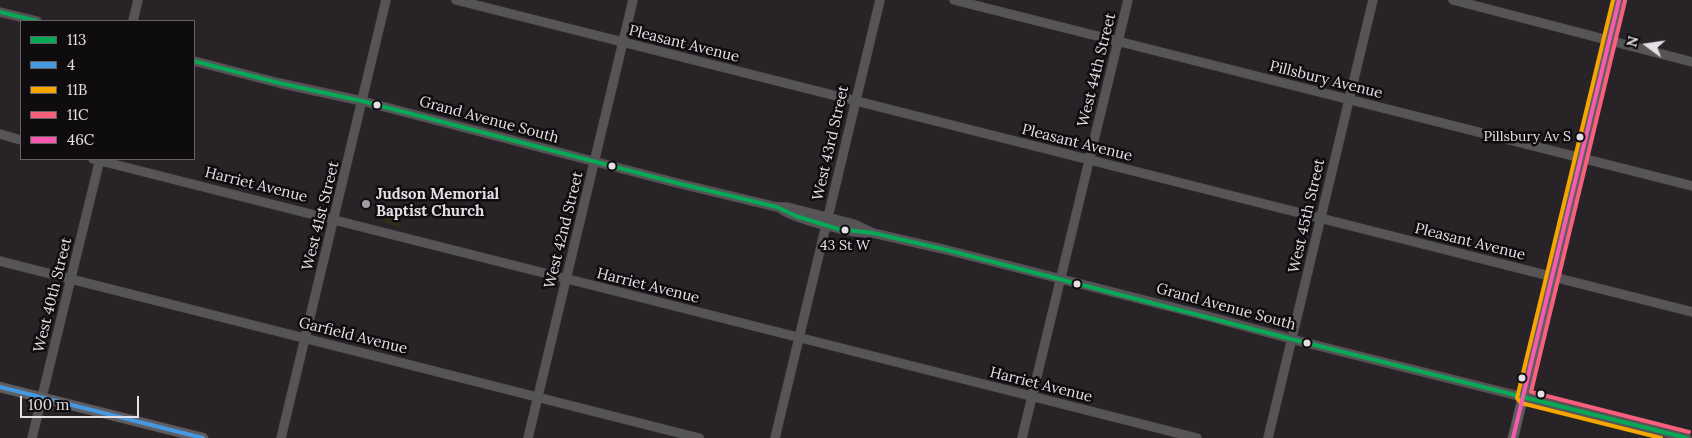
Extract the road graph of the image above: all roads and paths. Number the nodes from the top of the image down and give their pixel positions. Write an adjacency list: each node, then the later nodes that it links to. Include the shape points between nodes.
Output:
1 (138, 0): 13 (street)
2 (386, 0): 20 (street, West 41st Street)
3 (456, 0): 16 (street, Pleasant Avenue)
4 (633, 0): 16 (street, West 42nd Street)
5 (880, 0): 21 (street, West 43rd Street)
6 (954, 0): 15 (street, Pillsbury Avenue)
7 (1128, 0): 15 (street, West 44th Street)
8 (1372, 0): 19 (street, West 45th Street)
9 (1453, 0): 14 (street)
10 (1619, 0): 14 (main road)
11 (0, 12): 12 (street)
12 (33, 20)
13 (132, 20)
14 (1609, 41): 18 (street); 24 (main road)
15 (1118, 42): 19 (street, Pillsbury Avenue); 27 (street, West 44th Street)
16 (623, 43): 21 (street, Pleasant Avenue); 28 (street, West 42nd Street)
17 (195, 61): 20 (street, Grand Avenue South)
18 (1692, 62)
19 (1349, 100): 24 (street, Pillsbury Avenue); 30 (street, West 45th Street)
20 (362, 101): 28 (street, Grand Avenue South); 31 (street, West 41st Street)
21 (856, 101): 27 (street, Pleasant Avenue); 32 (street, West 43rd Street)
22 (0, 134): 23 (street)
23 (20, 140)
24 (1580, 158): 29 (street, Pillsbury Avenue); 34 (main road)
25 (97, 160): 35 (street, West 40th Street)
26 (101, 160): 31 (street, Harriet Avenue)
27 (1089, 160): 30 (street, Pleasant Avenue); 37 (street, West 44th Street)
28 (595, 162): 32 (street, Grand Avenue South, via 786,207); 36 (street, West 42nd Street)
29 (1692, 186)
30 (1321, 218): 34 (street, Pleasant Avenue); 41 (street, West 45th Street)
31 (334, 219): 36 (street, Harriet Avenue); 39 (street, West 41st Street)
32 (827, 221): 37 (street, Grand Avenue South, via 854,224 873,233); 40 (street, West 43rd Street)
33 (0, 261): 35 (street, Garfield Avenue)
34 (1552, 278): 38 (street, Pleasant Avenue); 44 (main road)
35 (71, 279): 39 (street, Garfield Avenue); 45 (street, West 40th Street)
36 (566, 279): 40 (street, Harriet Avenue); 46 (street, West 42nd Street)
37 (1060, 279): 41 (street, Grand Avenue South); 43 (street, West 44th Street)
38 (1692, 312)
39 (305, 338): 46 (street, Garfield Avenue); 49 (street, West 41st Street)
40 (799, 338): 43 (street, Harriet Avenue); 52 (street, West 43rd Street)
41 (1292, 339): 44 (street, Grand Avenue South); 55 (street, West 45th Street)
42 (0, 387): 45 (main road)
43 (1032, 397): 53 (street, West 44th Street); 54 (street, Harriet Avenue)
44 (1524, 397): 56 (main road); 57 (street, Grand Avenue South)
45 (42, 398): 47 (street, West 40th Street); 48 (main road)
46 (538, 398): 50 (street, West 42nd Street); 51 (street, Garfield Avenue)
47 (32, 438)
48 (203, 438)
49 (281, 438)
50 (528, 438)
51 (699, 438)
52 (775, 438)
53 (1022, 438)
54 (1197, 438)
55 (1268, 438)
56 (1514, 438)
57 (1687, 438)

